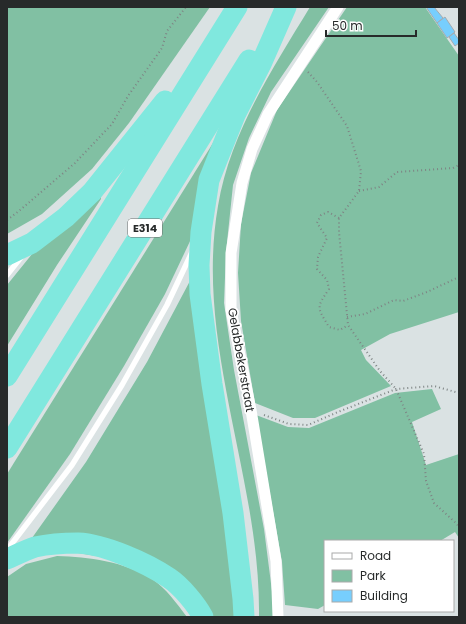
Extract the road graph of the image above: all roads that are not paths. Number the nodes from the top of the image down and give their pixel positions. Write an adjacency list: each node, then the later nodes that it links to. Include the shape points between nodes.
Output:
1 (237, 7): 4 (highway)
2 (284, 7): 5 (highway, via 209,180); 10 (highway, E314)
3 (338, 7): 15 (street, Gelabbekerstraat, via 268,114 252,149 242,183 231,253 231,310 251,410 276,561)
4 (196, 72): 6 (highway, via 163,103 92,192 66,217); 9 (highway)
5 (201, 232): 11 (lane, via 167,305 122,385 72,465); 14 (highway, via 200,294 233,513)
6 (32, 243): 7 (highway); 8 (lane)
7 (7, 255)
8 (7, 275)
9 (7, 376)
10 (7, 448)
11 (7, 550)
12 (7, 559): 13 (highway, via 34,548 57,544 80,543 122,554 170,578 186,594)
13 (202, 617)
14 (244, 617)
15 (278, 617)

